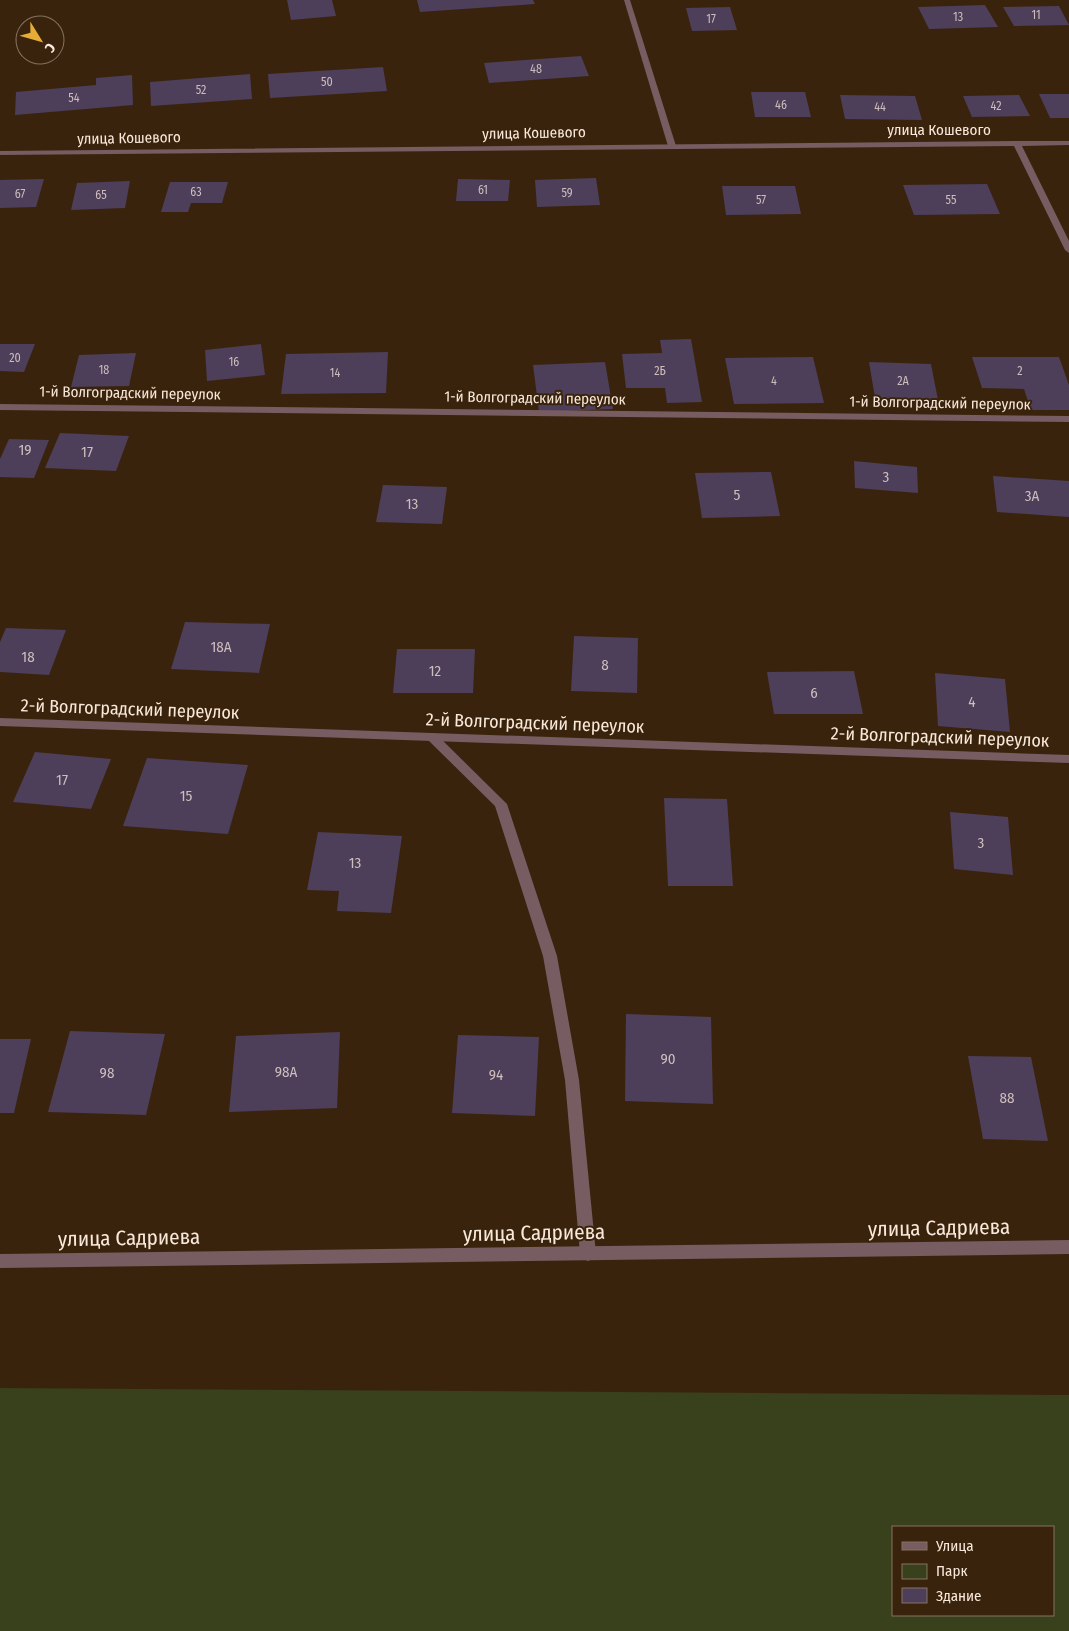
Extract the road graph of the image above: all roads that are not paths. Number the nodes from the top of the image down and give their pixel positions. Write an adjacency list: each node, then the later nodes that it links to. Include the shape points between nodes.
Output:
1 (628, 0): 4 (street)
2 (1017, 143): 3 (street, улица Кошевого); 4 (street, улица Кошевого); 6 (street)
3 (1069, 143)
4 (672, 146): 5 (street, улица Кошевого)
5 (0, 153)
6 (1069, 250)
7 (0, 407): 8 (street, 1-й Волгоградский переулок)
8 (1069, 419)
9 (0, 722): 10 (street, 2-й Волгоградский переулок)
10 (432, 737): 11 (street, 2-й Волгоградский переулок); 13 (street, via 502,804 550,956 572,1080)
11 (1069, 759)
12 (1069, 1248): 13 (street, улица Садриева)
13 (588, 1254): 14 (street, улица Садриева)
14 (0, 1261)

